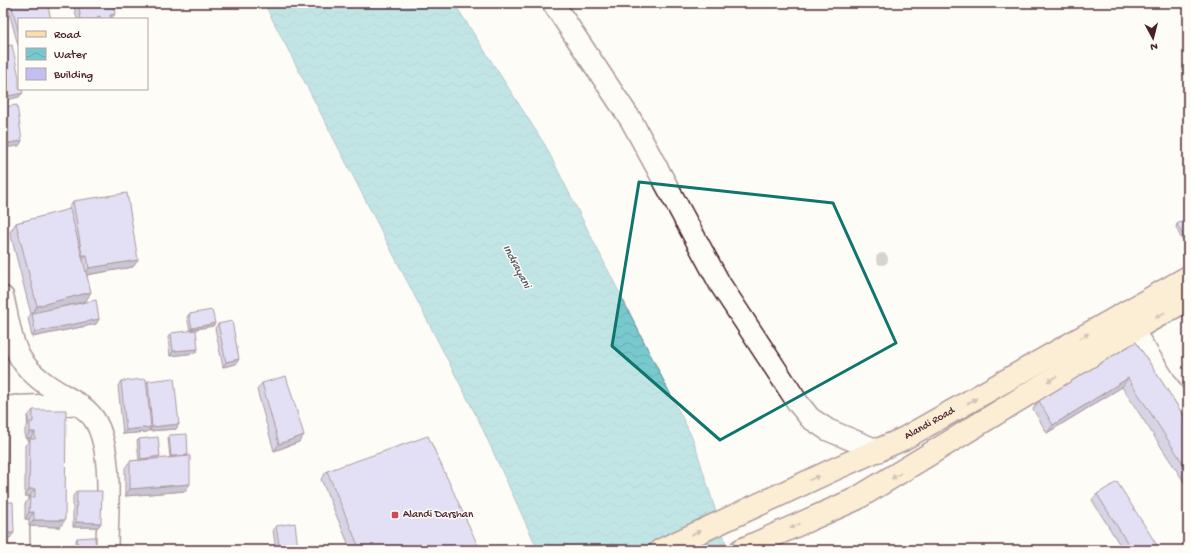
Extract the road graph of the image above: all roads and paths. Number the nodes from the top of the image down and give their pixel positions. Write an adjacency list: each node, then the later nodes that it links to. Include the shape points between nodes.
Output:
1 (553, 3): 11 (street, via 631,120 720,284 798,403 810,418 828,430)
2 (1188, 277): 8 (main road, Alandi Road, one-way to 2)
3 (3, 297): 6 (street, via 19,358 42,382)
4 (1188, 299): 5 (main road, one-way to 5)
5 (1133, 330): 9 (street); 10 (main road, one-way to 10)
6 (78, 404): 7 (street); 13 (street, via 94,418 102,434 107,461)
7 (9, 406): 12 (street)
8 (952, 412): 10 (main road); 11 (main road, Alandi Road)
9 (1188, 418)
10 (964, 433): 15 (main road, one-way to 15, via 856,499)
11 (879, 451): 14 (main road, Alandi Road, one-way to 11)
12 (19, 550)
13 (108, 550)
14 (661, 550)
15 (741, 550)

